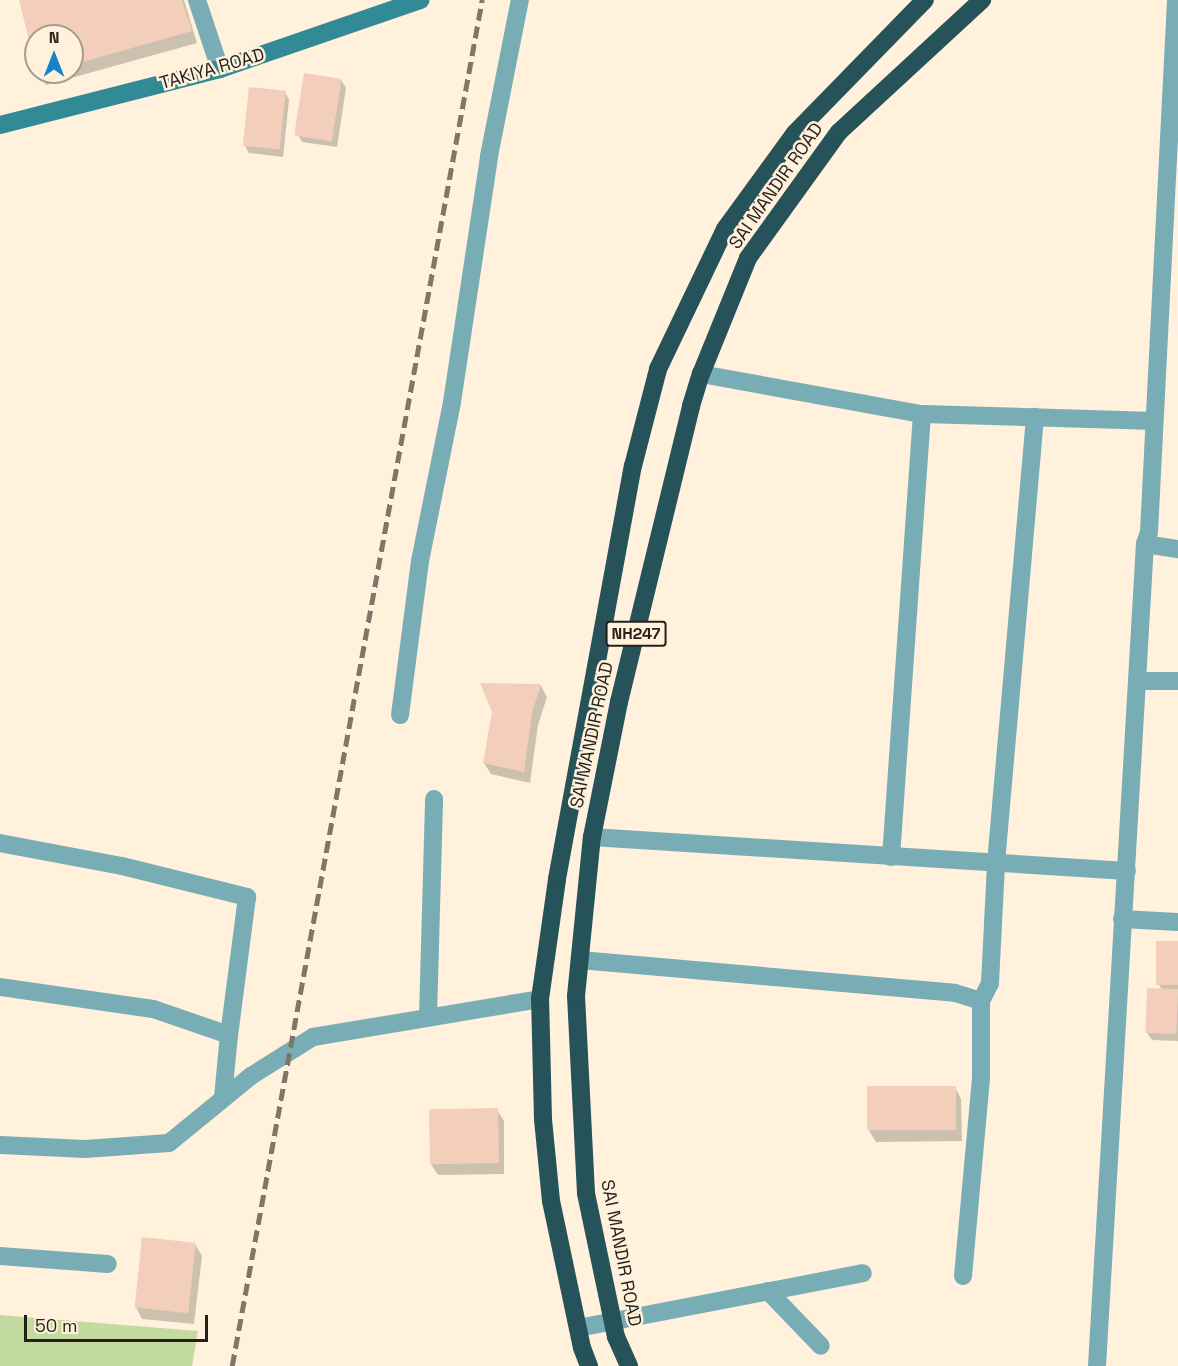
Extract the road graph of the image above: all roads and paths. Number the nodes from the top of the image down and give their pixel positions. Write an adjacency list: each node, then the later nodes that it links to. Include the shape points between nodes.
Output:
1 (197, 0): 7 (street)
2 (420, 0): 7 (main road, TAKIYA ROAD)
3 (520, 0): 17 (street, via 489,156 452,402 420,561)
4 (925, 0): 28 (highway, SAI MANDIR ROAD / NH247, via 795,133 732,219 658,369 629,490 557,879)
5 (982, 0): 9 (highway, SAI MANDIR ROAD / NH247, via 838,132 748,258)
6 (1176, 0): 12 (street)
7 (220, 69): 8 (main road, TAKIYA ROAD)
8 (0, 125)
9 (700, 374): 10 (street); 19 (highway, SAI MANDIR ROAD / NH247, via 620,702)
10 (922, 414): 11 (street); 21 (street)
11 (1035, 417): 12 (street); 22 (street)
12 (1154, 421): 13 (street, via 1149,532)
13 (1145, 544): 14 (street); 15 (street)
14 (1178, 549)
15 (1137, 681): 16 (street); 23 (street)
16 (1178, 681)
17 (400, 715)
18 (434, 799): 30 (street)
19 (592, 837): 21 (street); 26 (highway, SAI MANDIR ROAD / NH247)
20 (0, 843): 31 (street, via 122,866 247,897)
21 (891, 857): 22 (street)
22 (996, 863): 23 (street); 29 (street, via 990,983)
23 (1127, 871): 24 (street)
24 (1122, 919): 25 (street); 44 (street)
25 (1178, 922)
26 (580, 960): 29 (street, via 955,993); 39 (highway, SAI MANDIR ROAD / NH247, via 576,996 586,1194)
27 (0, 987): 31 (street, via 153,1009)
28 (540, 999): 30 (street); 40 (highway, SAI MANDIR ROAD / NH247, via 543,1119 551,1201)
29 (981, 1001): 37 (street, via 981,1077)
30 (428, 1017): 32 (street, via 313,1037)
31 (229, 1035): 32 (street)
32 (223, 1097): 33 (street, via 169,1143 85,1149)
33 (0, 1145)
34 (0, 1256): 35 (street)
35 (108, 1264)
36 (863, 1273): 38 (street)
37 (963, 1276)
38 (768, 1291): 39 (street); 41 (street)
39 (612, 1320): 40 (street); 43 (highway, SAI MANDIR ROAD / NH247)
40 (578, 1328): 42 (highway, SAI MANDIR ROAD / NH247)
41 (821, 1346)
42 (590, 1366)
43 (629, 1366)
44 (1098, 1366)

